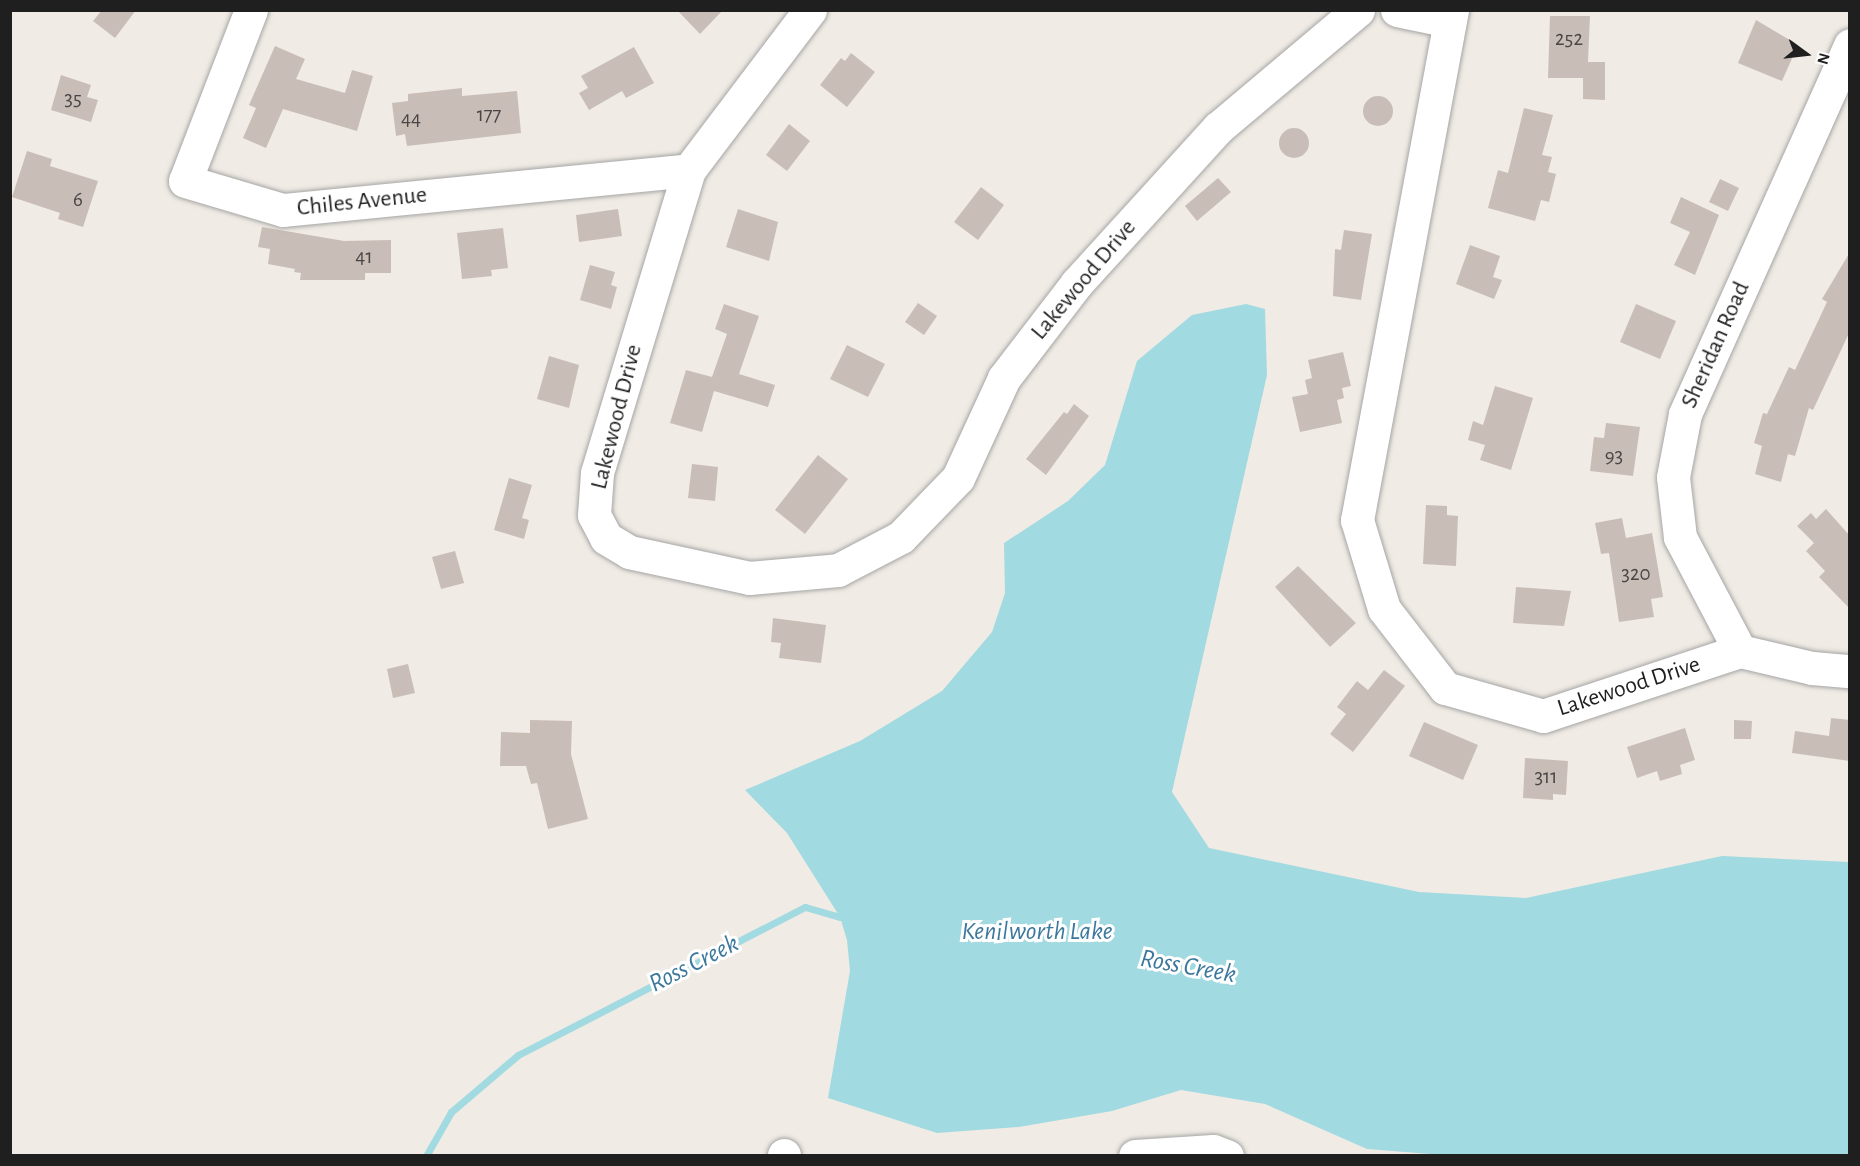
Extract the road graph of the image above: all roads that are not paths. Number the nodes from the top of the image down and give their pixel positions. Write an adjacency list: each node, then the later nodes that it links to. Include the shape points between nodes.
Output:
1 (251, 10): 8 (street, Chiles Avenue, via 185,181 283,210)
2 (1358, 10): 8 (street, Lakewood Drive, via 1218,128 1077,283 1004,378 958,478 902,537 837,570 749,578 629,552 606,538 594,514 597,473)
3 (1397, 10): 5 (street, Lakewood Drive)
4 (808, 11): 8 (street, Lakewood Drive)
5 (1451, 16): 9 (street, Lakewood Drive, via 1357,520 1384,609 1445,688 1542,716)
6 (1850, 45): 7 (street, Sheridan Road)
7 (1840, 93): 9 (street, Sheridan Road, via 1684,414 1673,477 1680,537)
8 (689, 170)
9 (1740, 651): 10 (street, via 1812,668)
10 (1850, 670)
11 (1135, 1155): 12 (street, via 1213,1151)
12 (1227, 1155)

